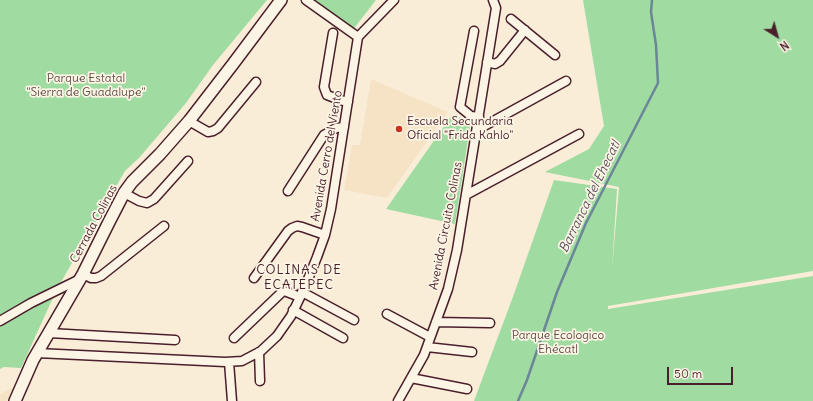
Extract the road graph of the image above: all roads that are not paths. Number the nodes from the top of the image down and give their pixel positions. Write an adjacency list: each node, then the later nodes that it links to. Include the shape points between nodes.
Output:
1 (281, 0): 16 (main road, Cerrada Colinas)
2 (306, 0): 9 (street)
3 (394, 0): 9 (street)
4 (494, 0): 11 (street, Avenida Circuito Colinas, via 496,8)
5 (511, 19): 6 (street)
6 (525, 30): 10 (street); 11 (street, via 500,61 495,64)
7 (474, 31): 15 (street, via 460,107 471,116)
8 (333, 33): 14 (street, via 324,86 327,96)
9 (358, 37): 14 (street, Avenida Cerro del Viento)
10 (555, 55)
11 (487, 62): 15 (street, Avenida Circuito Colinas)
12 (566, 81): 18 (street)
13 (256, 82): 16 (street, via 213,131 208,132)
14 (348, 102): 17 (street, Avenida Cerro del Viento)
15 (479, 117): 18 (street, Avenida Circuito Colinas)
16 (189, 121): 22 (main road, Cerrada Colinas)
17 (344, 127): 21 (street, via 336,128 324,135); 25 (street, Avenida Cerro del Viento)
18 (477, 130): 23 (street, Avenida Circuito Colinas)
19 (579, 134): 23 (street)
20 (188, 161): 22 (street, via 154,199 147,203)
21 (288, 190)
22 (124, 193): 26 (main road, Cerrada Colinas)
23 (466, 195): 33 (street, Avenida Circuito Colinas, via 457,250)
24 (164, 226): 26 (street, via 101,276)
25 (325, 234): 27 (street, via 297,226 292,228); 28 (street, Avenida Cerro del Viento)
26 (81, 277): 32 (street); 35 (main road, Cerrada Colinas)
27 (254, 278)
28 (301, 295): 29 (street, Avenida Cerro del Viento); 31 (street); 37 (street, via 284,291)
29 (293, 310): 38 (street); 41 (street, Avenida Cerro del Viento, via 277,336)
30 (387, 314): 36 (street)
31 (354, 320)
32 (0, 321)
33 (436, 322): 34 (street); 36 (street, Avenida Circuito Colinas)
34 (490, 323)
35 (49, 333): 39 (street); 43 (main road, Cerrada Colinas)
36 (430, 337): 40 (street, Avenida Circuito Colinas)
37 (234, 338)
38 (343, 338)
39 (175, 340)
40 (427, 347): 42 (street); 45 (street, Avenida Circuito Colinas)
41 (259, 352): 44 (street, Avenida Cerro del Viento, via 242,362); 46 (street)
42 (472, 352)
43 (37, 353): 44 (street, Avenida Cerro del Viento); 48 (main road, Cerrada Colinas)
44 (229, 362): 49 (street)
45 (412, 378): 47 (street); 50 (street, Avenida Circuito Colinas)
46 (260, 381)
47 (467, 389)
48 (15, 401)
49 (232, 401)
50 (398, 401)

